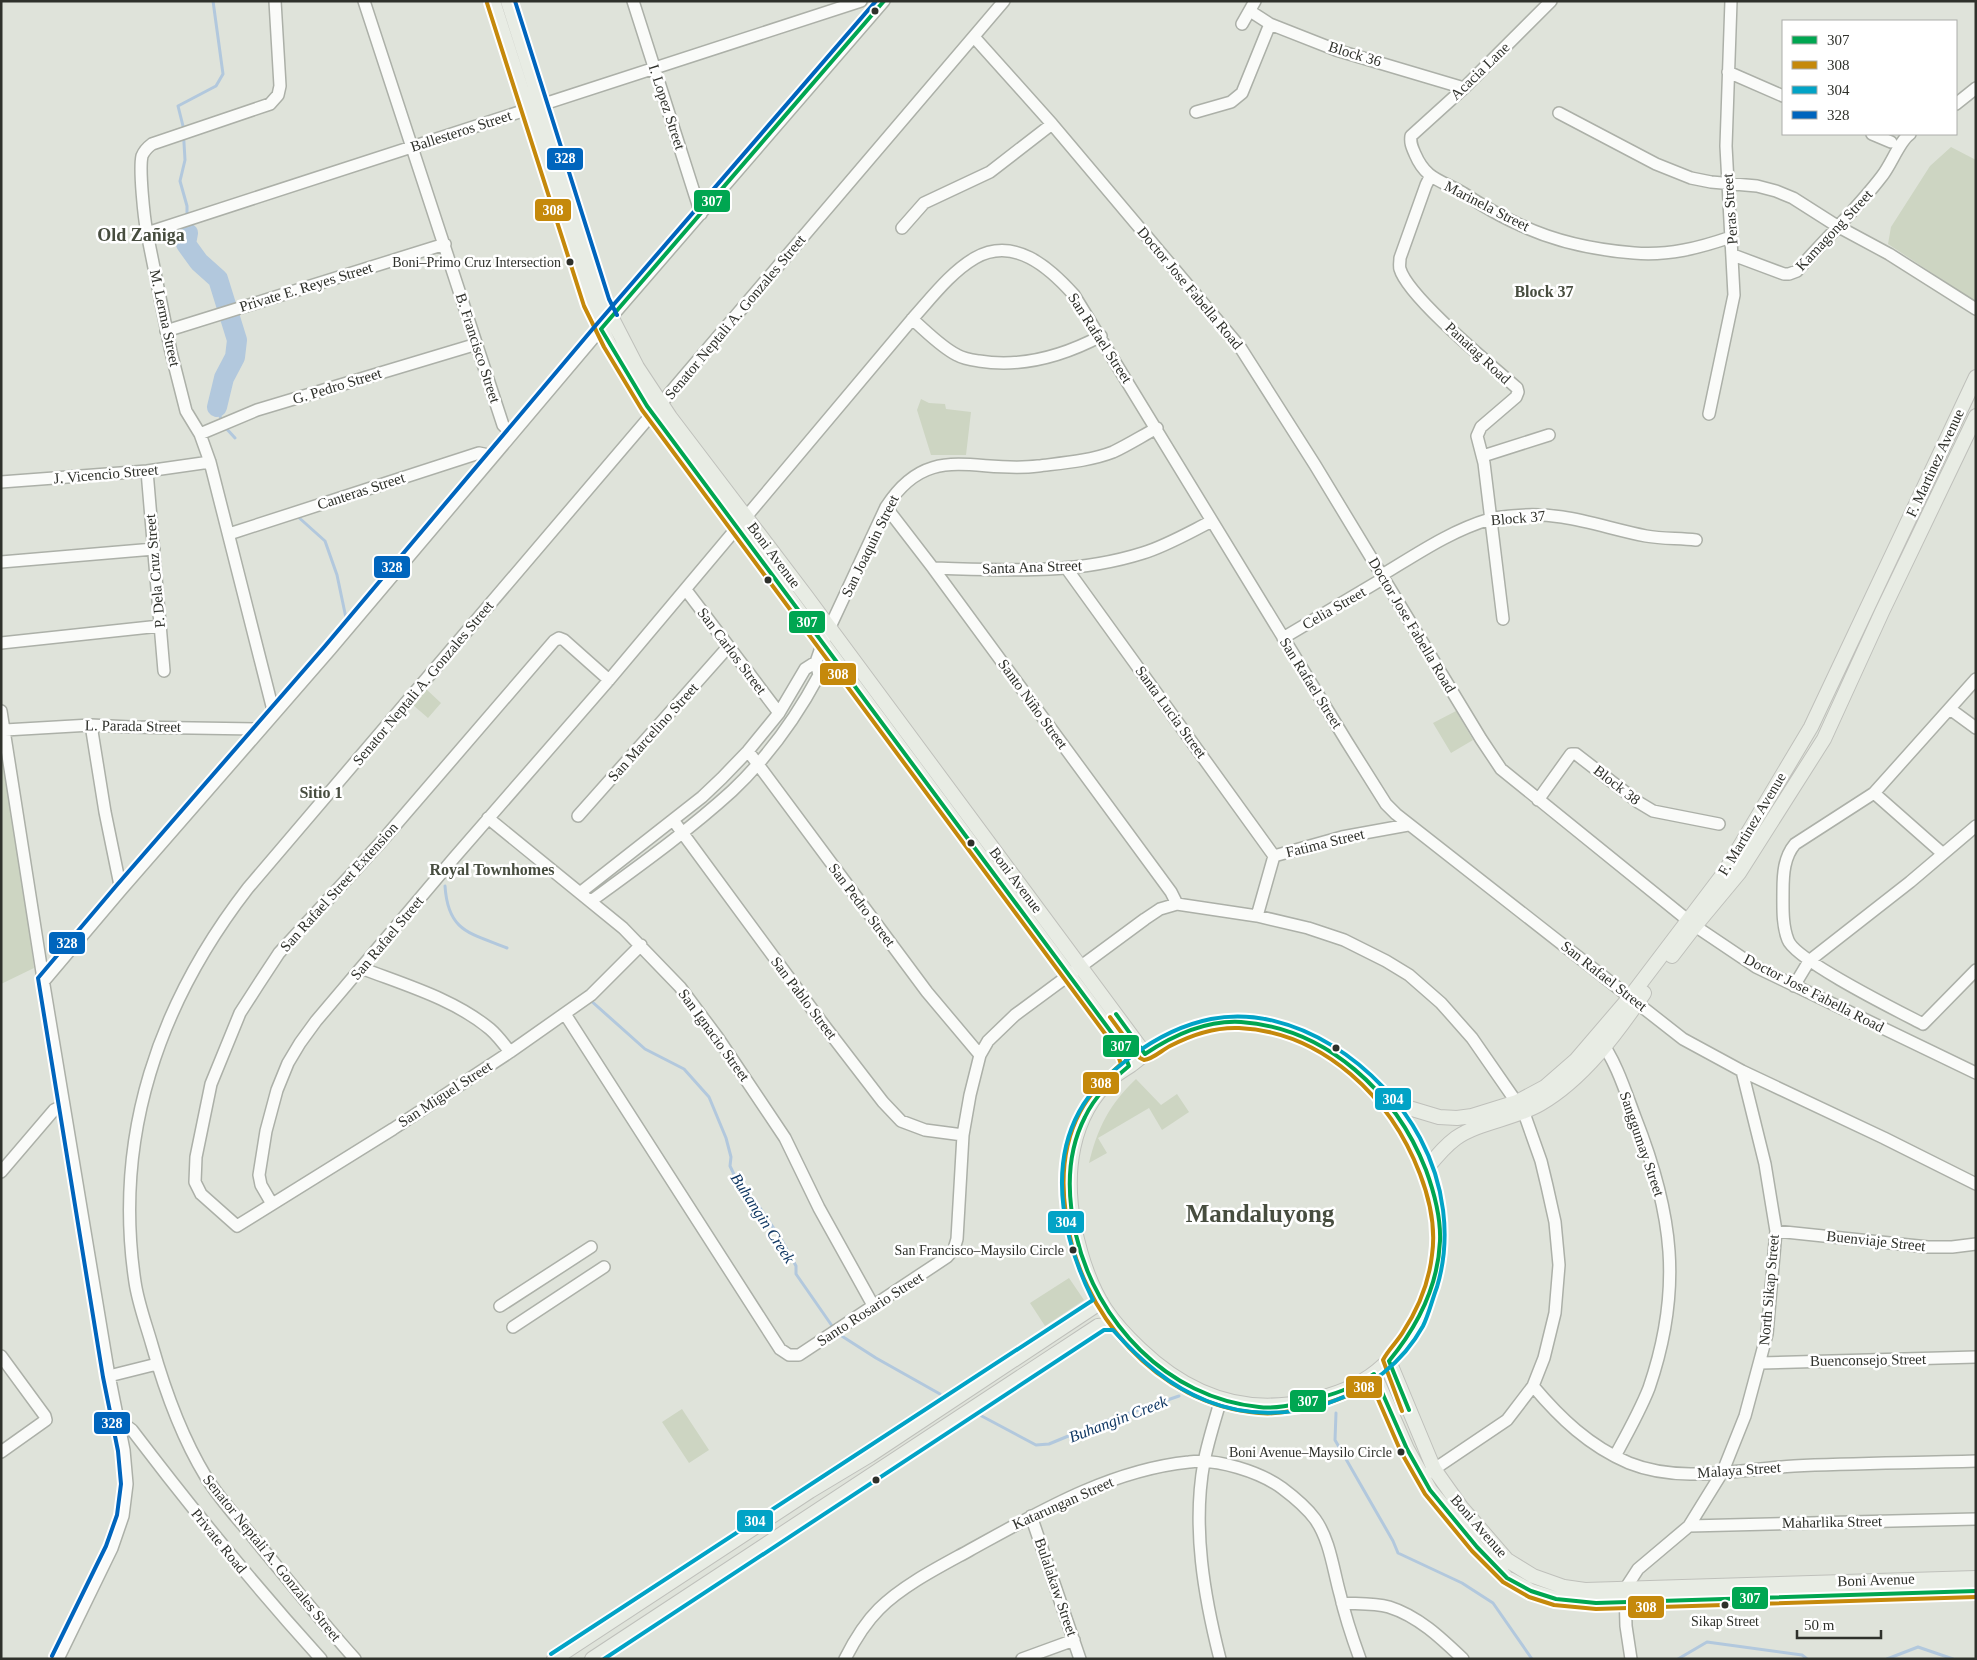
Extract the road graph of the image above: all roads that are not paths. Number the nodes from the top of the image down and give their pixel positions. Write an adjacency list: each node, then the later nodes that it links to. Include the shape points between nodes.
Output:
1 (275, 1): 35 (street, M. Lerma Street, via 278,95 270,104 147,147 142,157)
2 (364, 1): 29 (street, B. Francisco Street)
3 (493, 1): 21 (main road, Boni Avenue)
4 (508, 1): 21 (main road, Boni Avenue)
5 (632, 1): 15 (street, I. Lopez Street)
6 (861, 1): 15 (street, Ballesteros Street)
7 (884, 1): 32 (street)
8 (1004, 1): 14 (street, Senator Neptali A. Gonzales Street)
9 (1551, 1): 17 (street, Acacia Lane)
10 (1731, 1): 16 (street, Peras Street)
11 (1253, 6): 12 (street); 13 (street, Block 36)
12 (1242, 24)
13 (1270, 24): 17 (street, Block 36, via 1336,50); 22 (street, via 1242,93 1231,102)
14 (974, 37): 24 (street, Doctor Jose Fabella Road); 47 (street, Senator Neptali A. Gonzales Street)
15 (655, 69): 21 (street, Ballesteros Street); 32 (street, I. Lopez Street)
16 (1728, 72): 19 (street); 31 (street, Peras Street)
17 (1464, 88): 27 (street, Acacia Lane, via 1412,136)
18 (1976, 88): 20 (street)
19 (1782, 96)
20 (1957, 103)
21 (535, 107): 29 (street, Ballesteros Street); 40 (main road, Boni Avenue); 42 (main road, Boni Avenue, via 590,304)
22 (1196, 112)
23 (1559, 113): 31 (street, via 1656,164 1691,178)
24 (1052, 124): 34 (street, via 990,172 924,203); 69 (street, Doctor Jose Fabella Road, via 1240,347)
25 (1874, 135): 28 (street)
26 (1909, 135): 33 (street, Kamagong Street, via 1883,175)
27 (1410, 142): 30 (street, Marinela Street, via 1419,164)
28 (1891, 142)
29 (413, 146): 35 (street, Ballesteros Street); 37 (street, B. Francisco Street)
30 (1430, 177): 36 (street, Marinela Street, via 1517,224 1586,246 1635,253 1669,253); 54 (street, Panatag Road, via 1400,258 1400,268 1426,305 1518,392 1478,431)
31 (1727, 184): 33 (street, via 1776,190); 36 (street, Peras Street)
32 (701, 214): 40 (street)
33 (1837, 226): 38 (street, Kamagong Street, via 1794,273 1784,274); 39 (street, via 1889,254)
34 (902, 228)
35 (146, 233): 43 (street, M. Lerma Street)
36 (1731, 237): 38 (street, Peras Street)
37 (445, 244): 43 (street, Private E. Reyes Street); 45 (street, B. Francisco Street)
38 (1733, 255): 48 (street, Peras Street, via 1734,295)
39 (1976, 309)
40 (611, 318): 42 (street); 47 (main road, Boni Avenue)
41 (912, 320): 44 (street, via 959,356 994,364 1021,363 1053,356 1075,350); 44 (street, San Rafael Street, via 947,281 975,258 993,252 1008,252 1027,255 1059,278); 62 (street, San Rafael Street)
42 (601, 329): 47 (main road, Boni Avenue, via 626,373); 52 (street)
43 (166, 330): 51 (street, M. Lerma Street, via 186,411)
44 (1101, 336): 50 (street, San Rafael Street)
45 (477, 344): 51 (street, G. Pedro Street, via 257,410); 52 (street, B. Francisco Street, via 503,425)
46 (1976, 377): 108 (main road, F. Martinez Avenue, via 1811,727)
47 (657, 409): 62 (main road, Boni Avenue); 148 (street, Senator Neptali A. Gonzales Street, via 248,888 211,940 187,982 148,1076 129,1183 129,1227 135,1285)
48 (1710, 414)
49 (1976, 416): 108 (main road, F. Martinez Avenue, via 1824,739 1740,873)
50 (1157, 428): 59 (street, San Joaquin Street, via 1112,452 1087,459 1035,466 934,466 911,477 895,492); 61 (street, San Rafael Street)
51 (200, 434): 56 (street, M. Lerma Street)
52 (512, 434): 55 (street)
53 (1549, 434): 54 (street)
54 (1483, 456): 60 (street, Panatag Road)
55 (492, 458): 63 (street, Canteras Street, via 480,453); 85 (street)
56 (210, 462): 57 (street, J. Vicencio Street); 63 (street, M. Lerma Street)
57 (147, 471): 58 (street, J. Vicencio Street); 65 (street, P. Dela Cruz Street)
58 (1, 482)
59 (886, 507): 67 (street, Santo Niño Street); 73 (street, San Joaquin Street)
60 (1491, 519): 64 (street, Block 37, via 1542,514 1593,522 1645,536); 69 (street, Block 37, via 1430,544); 71 (street, Panatag Road)
61 (1212, 521): 68 (street, Santa Ana Street, via 1144,553); 74 (street, San Rafael Street)
62 (741, 523): 70 (street, San Rafael Street); 73 (main road, Boni Avenue); 75 (main road, Boni Avenue)
63 (229, 534): 85 (street, M. Lerma Street)
64 (1696, 540)
65 (154, 549): 66 (street); 72 (street, P. Dela Cruz Street)
66 (1, 562)
67 (933, 568): 68 (street, Santa Ana Street); 106 (street, Santo Niño Street)
68 (1067, 569): 102 (street, Santa Lucia Street)
69 (1383, 577): 74 (street, Celia Street); 93 (street, Doctor Jose Fabella Road, via 1501,769)
70 (686, 590): 77 (street, San Carlos Street); 80 (street, San Rafael Street)
71 (1503, 619)
72 (160, 626): 76 (street); 79 (street, P. Dela Cruz Street)
73 (829, 629): 75 (street, San Joaquin Street); 111 (main road, Boni Avenue)
74 (1283, 638): 98 (street, San Rafael Street, via 1386,804)
75 (822, 642): 78 (street, San Joaquin Street); 114 (main road, Boni Avenue)
76 (1, 644)
77 (728, 647): 84 (street, San Carlos Street); 94 (street, San Marcelino Street)
78 (816, 662): 84 (street, San Joaquin Street, via 804,669); 91 (street, San Joaquin Street, via 819,675 804,703)
79 (164, 671)
80 (609, 680): 95 (street, San Rafael Street); 134 (street, San Rafael Street Extension, via 564,640 554,641 381,842 279,952 240,1013 226,1045 211,1084 196,1157 197,1188)
81 (1976, 680): 82 (street)
82 (1950, 709): 87 (street); 92 (street)
83 (1, 710): 89 (street)
84 (779, 713): 90 (street, San Joaquin Street)
85 (274, 714): 88 (street)
86 (91, 725): 88 (street, L. Parada Street); 89 (street, L. Parada Street); 103 (street)
87 (1976, 728)
88 (261, 729): 103 (street)
89 (4, 730): 115 (street)
90 (748, 751): 91 (street, San Pedro Street); 96 (street, San Joaquin Street)
91 (758, 764): 100 (street, San Joaquin Street); 122 (street, San Pedro Street, via 927,992)
92 (1874, 794): 101 (street); 110 (street, via 1795,844 1787,855 1783,912 1788,941)
93 (1538, 800): 97 (street, Block 38, via 1571,754 1576,754 1653,811); 108 (street, Doctor Jose Fabella Road)
94 (578, 816)
95 (488, 818): 104 (street, San Ignacio Street); 112 (street, San Rafael Street)
96 (673, 820): 100 (street, San Pablo Street); 104 (street, San Joaquin Street)
97 (1719, 824)
98 (1408, 825): 102 (street, Fatima Street, via 1342,837); 117 (street, San Rafael Street)
99 (1976, 826): 101 (street)
100 (682, 834): 105 (street, San Joaquin Street); 129 (street, San Pablo Street, via 883,1102 901,1121 925,1130)
101 (1942, 853): 110 (street)
102 (1274, 856): 107 (street, Fatima Street)
103 (121, 890): 115 (street)
104 (581, 892): 105 (street, San Ignacio Street)
105 (591, 901): 109 (street, San Ignacio Street)
106 (1177, 904): 107 (street); 111 (street, Santo Rosario Street, via 1145,919)
107 (1257, 916): 128 (street, via 1344,940 1409,975 1441,1002 1466,1031)
108 (1691, 923): 116 (street, Doctor Jose Fabella Road, via 1756,967); 117 (main road, F. Martinez Avenue)
109 (641, 946): 118 (street, San Miguel Street); 141 (street, San Ignacio Street, via 691,1002 785,1138 819,1208)
110 (1808, 961): 113 (street, via 1924,1024); 116 (street)
111 (1081, 966): 114 (street, Santo Rosario Street); 121 (main road, Boni Avenue)
112 (362, 968): 120 (street, via 447,1002 490,1029); 133 (street, San Rafael Street, via 316,1021 288,1063 266,1131 259,1176)
113 (1976, 970)
114 (1069, 975): 122 (street, Santo Rosario Street, via 1000,1028); 123 (main road, Boni Avenue, via 1120,1044)
115 (44, 981): 127 (street)
116 (1794, 986): 125 (street, Doctor Jose Fabella Road)
117 (1634, 1000): 119 (main road, F. Martinez Avenue); 124 (street, San Rafael Street, via 1684,1039)
118 (565, 1014): 120 (street, San Miguel Street); 141 (street, Santo Rosario Street, via 780,1349 789,1355 799,1355)
119 (1600, 1041): 128 (main road, F. Martinez Avenue); 155 (street, Sanggumay Street, via 1628,1099 1654,1169 1665,1211 1671,1274 1660,1352 1648,1390)
120 (510, 1052): 133 (street, San Miguel Street)
121 (1145, 1054): 123 (main road); 126 (main road, via 1158,1044 1198,1028 1233,1022 1256,1024 1300,1036 1338,1057)
122 (980, 1055): 129 (street, Santo Rosario Street)
123 (1129, 1066): 139 (main road, via 1099,1093 1081,1123 1071,1154 1070,1207 1086,1270)
124 (1742, 1071): 132 (street, San Rafael Street); 135 (street, North Sikap Street, via 1765,1164)
125 (1976, 1073)
126 (1389, 1102): 128 (main road, F. Martinez Avenue, via 1439,1117 1457,1118); 130 (main road, via 1413,1136)
127 (64, 1105): 131 (street, via 54,1110); 150 (street)
128 (1521, 1108): 130 (main road, F. Martinez Avenue, via 1462,1135); 151 (street, via 1541,1161 1559,1265 1555,1313 1544,1358)
129 (963, 1134): 141 (street, Santo Rosario Street, via 954,1249)
130 (1427, 1168): 146 (main road, via 1439,1221 1436,1268 1418,1322)
131 (1, 1172)
132 (1976, 1184)
133 (272, 1204): 134 (street, San Miguel Street)
134 (237, 1226)
135 (1776, 1231): 136 (street, Buenviaje Street, via 1928,1246); 147 (street, North Sikap Street, via 1770,1310)
136 (1976, 1244)
137 (591, 1248): 140 (street)
138 (604, 1267): 143 (street)
139 (1101, 1302): 142 (main road); 172 (main road)
140 (500, 1306)
141 (874, 1307)
142 (1116, 1324): 152 (main road, via 1155,1364 1179,1380); 173 (main road, via 1098,1326)
143 (513, 1327)
144 (1, 1356): 154 (street, via 46,1420)
145 (1976, 1357): 147 (street, Buenconsejo Street)
146 (1389, 1361): 149 (main road); 158 (main road, Boni Avenue)
147 (1761, 1363): 159 (street, North Sikap Street, via 1745,1416)
148 (157, 1364): 150 (street); 171 (street, Senator Neptali A. Gonzales Street, via 169,1400 207,1479)
149 (1374, 1374): 152 (main road, via 1340,1392 1296,1404 1261,1407); 160 (main road, Boni Avenue)
150 (109, 1376): 153 (street)
151 (1532, 1386): 155 (street, Malaya Street, via 1579,1435); 158 (street, via 1506,1420)
152 (1221, 1400): 156 (street)
153 (118, 1425): 169 (street, via 127,1484 123,1516 112,1548); 170 (street, Private Road, via 132,1430 251,1580)
154 (1, 1452)
155 (1615, 1456): 159 (street, Malaya Street, via 1669,1472)
156 (1204, 1461): 161 (street, Katarungan Street, via 1116,1479); 167 (street, Katarungan Street, via 1256,1474 1281,1487 1303,1506 1326,1539); 177 (street, via 1199,1513 1202,1571)
157 (1976, 1461): 159 (street, Malaya Street, via 1793,1466)
158 (1434, 1469): 160 (street); 166 (main road, Boni Avenue, via 1460,1507 1507,1560 1533,1576 1564,1587)
159 (1722, 1472): 163 (street, North Sikap Street)
160 (1422, 1477): 166 (main road, Boni Avenue, via 1452,1517 1506,1578 1556,1599 1576,1602)
161 (1031, 1516): 168 (street, Bulalakaw Street); 174 (street, Katarungan Street, via 920,1578 879,1609 854,1641)
162 (1976, 1519): 163 (street, Maharlika Street)
163 (1689, 1526): 166 (street, North Sikap Street, via 1638,1569)
164 (1976, 1578): 166 (main road, Boni Avenue)
165 (1976, 1591): 166 (main road, Boni Avenue)
166 (1625, 1596): 180 (street)
167 (1342, 1603): 178 (street, Katarungan Street); 179 (street, via 1388,1607 1414,1618 1445,1641)
168 (1074, 1640): 175 (street); 176 (street, Bulalakaw Street)
169 (58, 1659)
170 (321, 1659)
171 (355, 1659)
172 (554, 1659)
173 (592, 1659)
174 (845, 1659)
175 (1022, 1659)
176 (1080, 1659)
177 (1220, 1659)
178 (1360, 1659)
179 (1462, 1659)
180 (1631, 1659)

